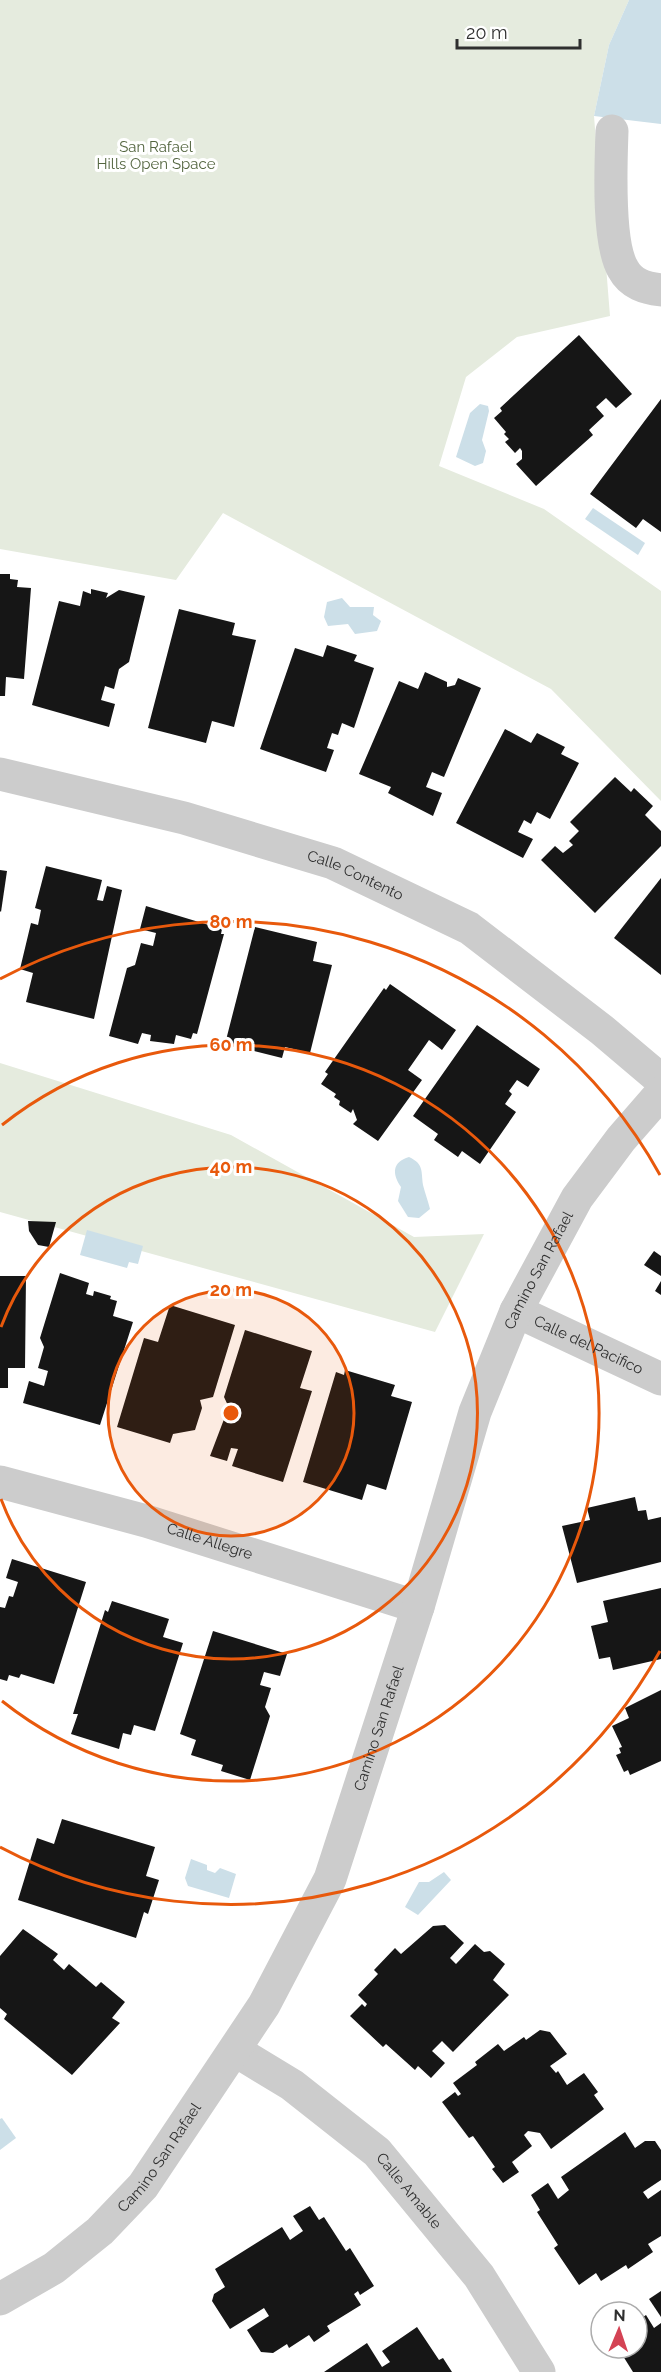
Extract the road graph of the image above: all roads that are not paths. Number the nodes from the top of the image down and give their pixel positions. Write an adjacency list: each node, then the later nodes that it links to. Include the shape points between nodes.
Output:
1 (612, 131): 2 (street, via 615,240 623,269 642,288)
2 (661, 290)
3 (0, 774): 4 (street, Calle Contento, via 184,818 333,863 469,928)
4 (661, 1080)
5 (661, 1093): 6 (street, Camino San Rafael, via 577,1198)
6 (516, 1311): 7 (street, Calle del Pacifico); 9 (street, Camino San Rafael, via 475,1412)
7 (661, 1379)
8 (0, 1482): 9 (street, Calle Allegre, via 146,1521)
9 (418, 1607): 10 (street, Camino San Rafael, via 330,1879)
10 (236, 2050): 11 (street, Camino San Rafael, via 143,2186 100,2231 54,2268); 12 (street, Calle Amable, via 292,2085 377,2152 479,2276)
11 (0, 2299)
12 (539, 2372)

